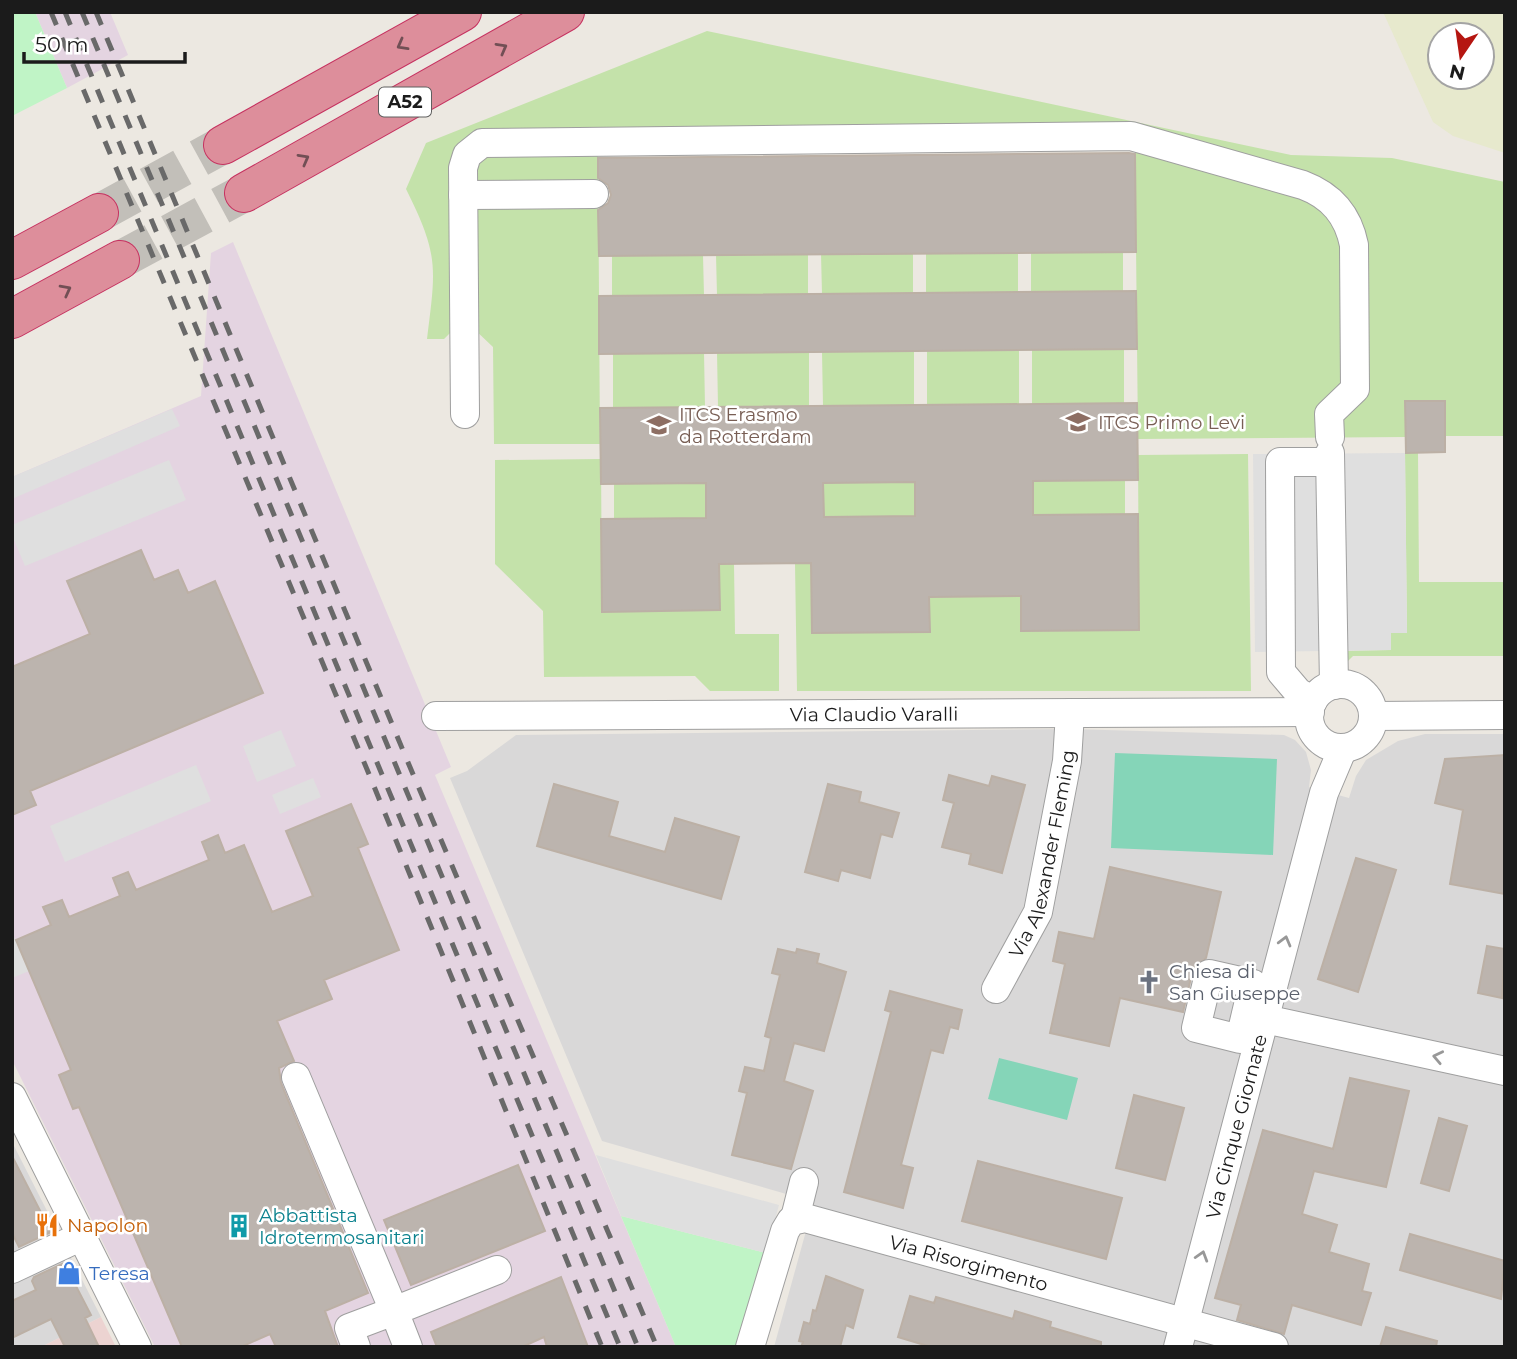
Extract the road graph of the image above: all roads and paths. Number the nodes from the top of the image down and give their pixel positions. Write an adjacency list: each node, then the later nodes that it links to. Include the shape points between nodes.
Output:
1 (462, 12): 3 (highway, A52, one-way to 3)
2 (565, 12): 4 (highway, A52, one-way to 2)
3 (223, 145)
4 (244, 193)
5 (594, 194): 6 (street)
6 (463, 195): 11 (street); 12 (street, via 464,161 476,146 489,141 1142,137 1314,189 1346,220 1354,245 1355,389 1329,414)
7 (99, 212): 8 (highway)
8 (12, 260)
9 (120, 260): 10 (highway, one-way to 9)
10 (12, 319)
11 (465, 414)
12 (1330, 451): 13 (street); 13 (street, via 1280,462 1282,672 1298,692)
13 (1319, 699): 14 (street, Via Claudio Varalli); 17 (street, via 1347,685 1362,691); 18 (street, via 1315,733 1322,741)
14 (1070, 713): 16 (street, Via Claudio Varalli); 19 (street, Via Alexander Fleming, via 1067,761 1038,912)
15 (1505, 715): 17 (street)
16 (436, 716)
17 (1373, 716): 18 (street, via 1364,738)
18 (1343, 748): 20 (street, Via Cinque Giornate, one-way to 18, via 1324,793)
19 (996, 989)
20 (1265, 1018): 21 (street, one-way to 20); 30 (street, Via Cinque Giornate, one-way to 20)
21 (1505, 1071)
22 (296, 1077): 29 (street)
23 (12, 1097): 26 (street)
24 (804, 1182): 25 (street)
25 (796, 1218): 30 (street, Via Risorgimento, via 820,1221); 34 (street, via 783,1235)
26 (82, 1236): 27 (street); 31 (street)
27 (12, 1269)
28 (497, 1270): 29 (street)
29 (394, 1311): 32 (street, via 349,1328); 33 (street)
30 (1181, 1334): 35 (street, Via Risorgimento)
31 (137, 1347)
32 (356, 1347)
33 (408, 1347)
34 (750, 1347)
35 (1274, 1347)

